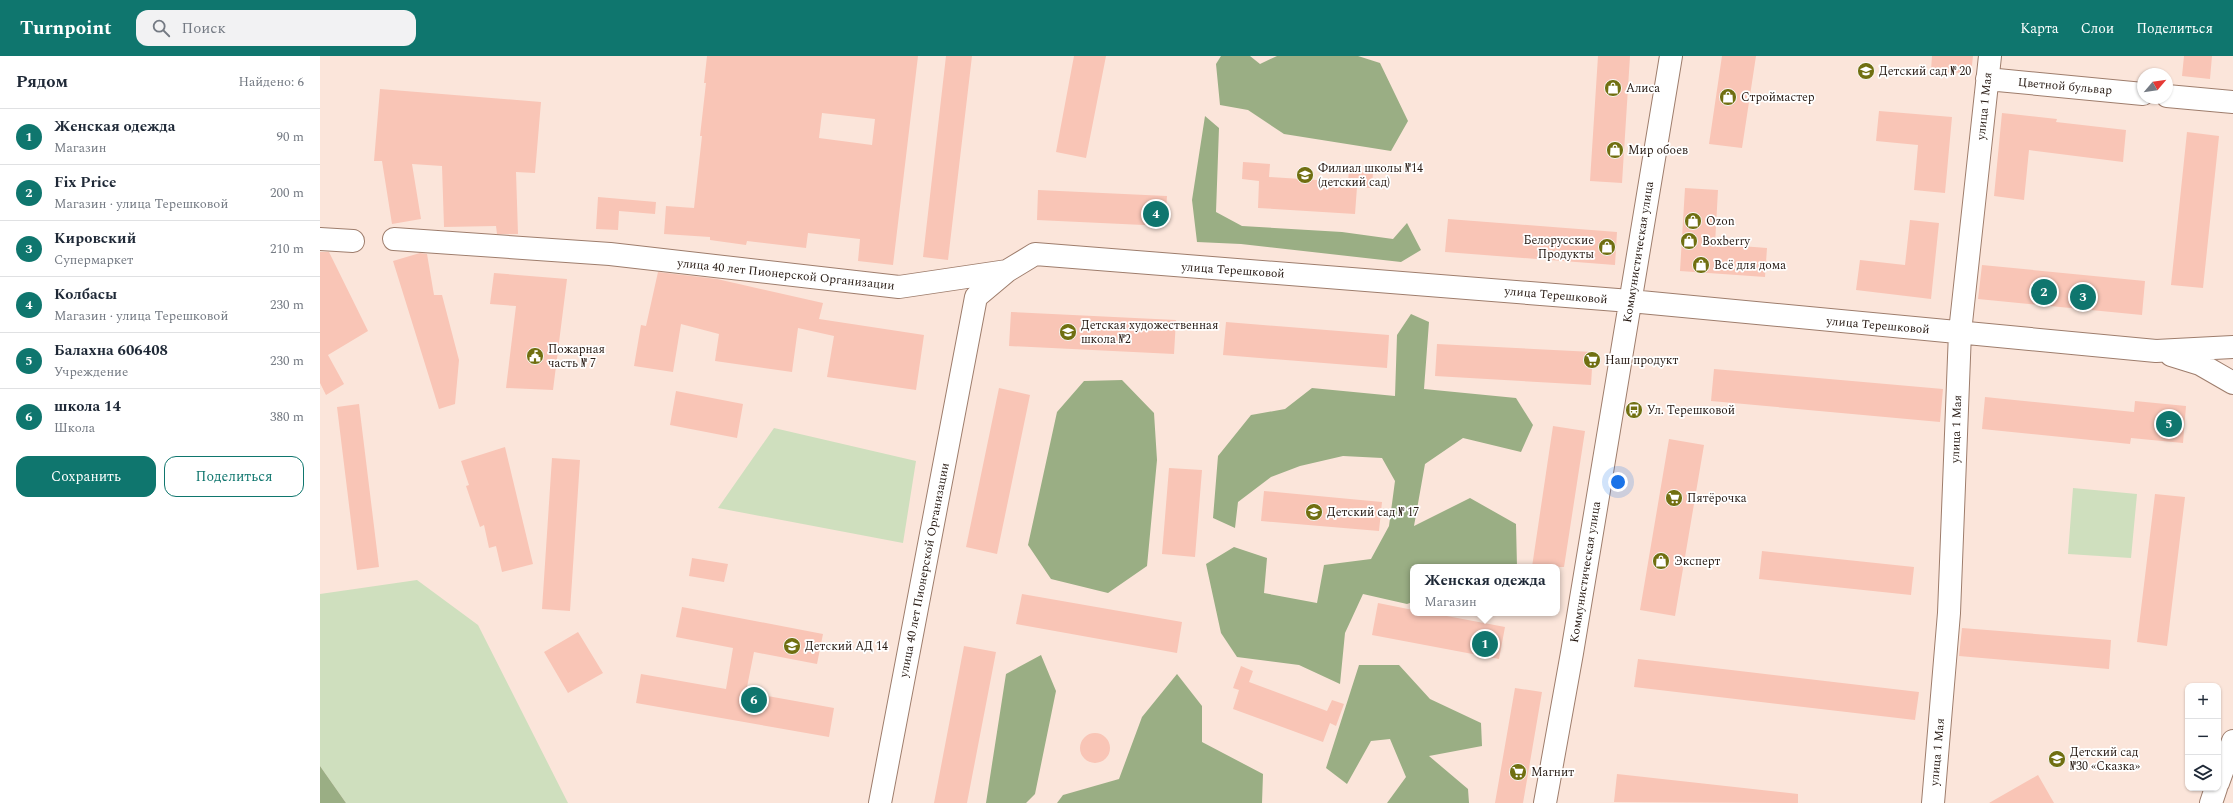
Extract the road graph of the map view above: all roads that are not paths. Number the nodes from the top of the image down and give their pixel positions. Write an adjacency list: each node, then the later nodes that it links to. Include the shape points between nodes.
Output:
1 (1671, 56): 11 (street, Коммунистическая улица)
2 (1990, 56): 3 (street, улица 1 Мая)
3 (1987, 79): 4 (street, Цветной бульвар); 12 (street, улица 1 Мая)
4 (2137, 93)
5 (2173, 97): 6 (street)
6 (2233, 102)
7 (320, 239): 9 (street)
8 (394, 239): 10 (street, улица 40 лет Пионерской Организации, via 610,254 899,287)
9 (353, 241)
10 (1007, 271): 11 (street, улица Терешковой, via 1034,254); 21 (street, улица 40 лет Пионерской Организации, via 976,298)
11 (1630, 301): 12 (street, улица Терешковой); 22 (street, Коммунистическая улица)
12 (1960, 332): 14 (street, улица Терешковой); 23 (street, улица 1 Мая, via 1949,613)
13 (2233, 347): 14 (street, улица Терешковой)
14 (2156, 351): 15 (street, улица Терешковой, via 2200,364)
15 (2233, 383)
16 (2233, 742): 17 (street)
17 (2221, 775)
18 (2221, 788): 19 (street)
19 (2233, 789)
20 (2216, 791): 24 (street)
21 (880, 803)
22 (1545, 803)
23 (1933, 803)
24 (2211, 803)

